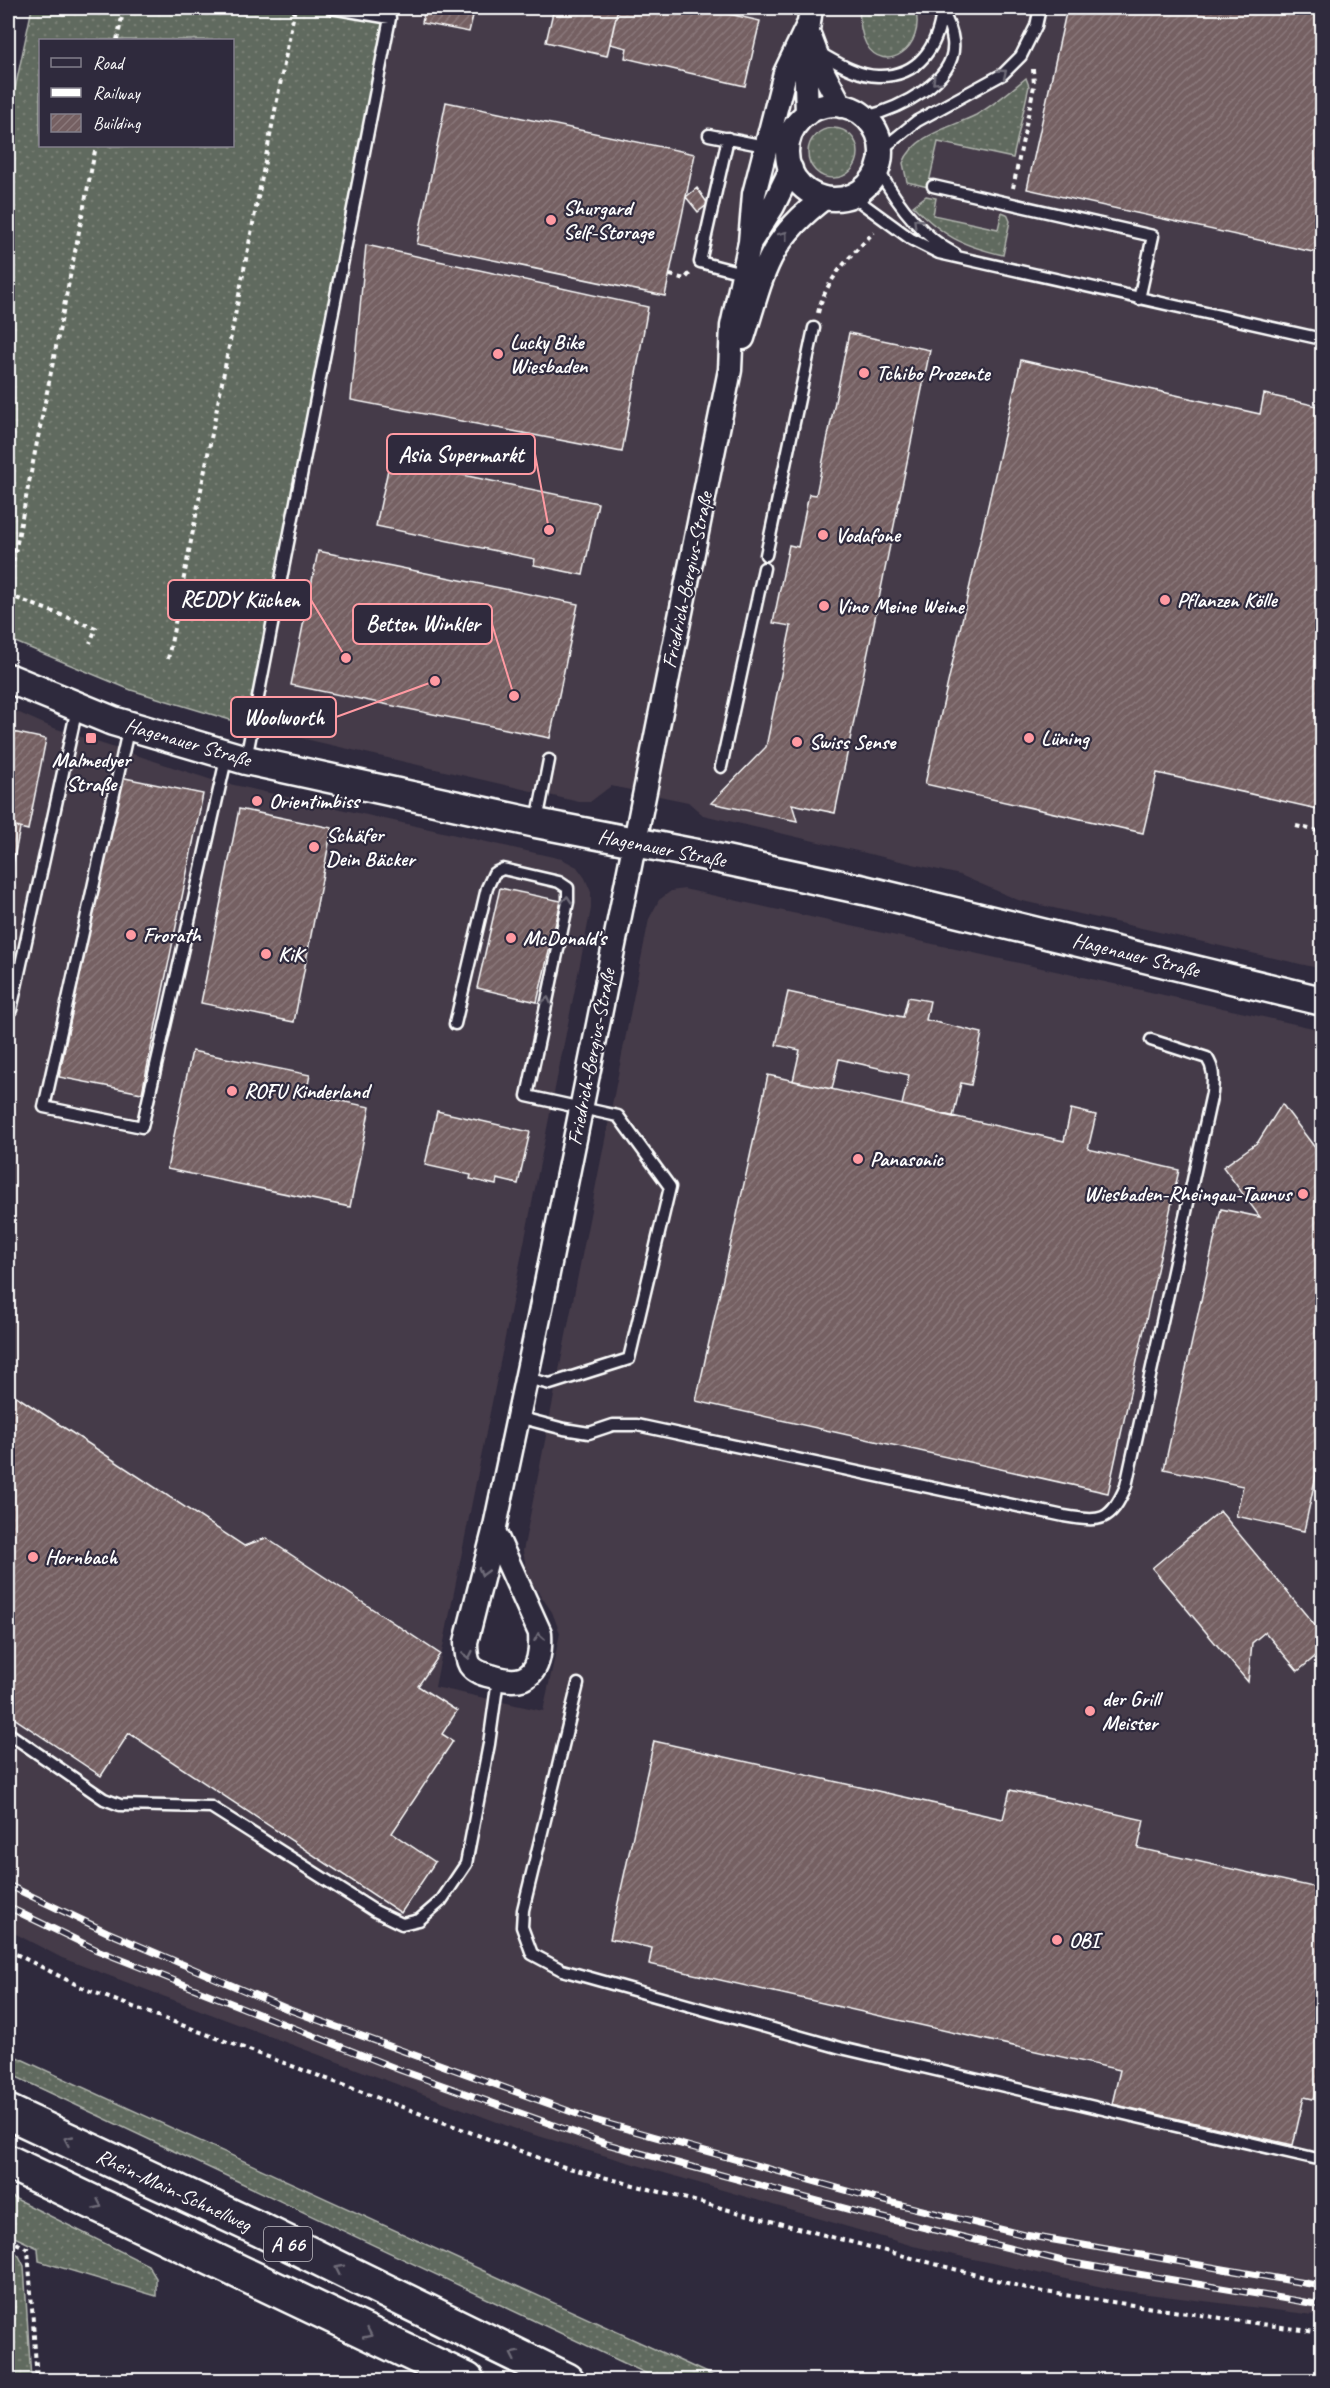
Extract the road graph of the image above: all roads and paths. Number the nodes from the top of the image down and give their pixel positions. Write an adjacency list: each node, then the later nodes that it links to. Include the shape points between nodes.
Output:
1 (124, 8): 7 (path)
2 (295, 8): 36 (path)
3 (331, 8): 40 (lane, via 390,18)
4 (1040, 8): 17 (lane, one-way to 4, via 917,121 1003,74 1021,56)
5 (942, 9): 8 (lane, via 940,32 931,49 915,65 894,75 861,73); 12 (lane, one-way to 12, via 953,43 952,57 938,81 907,101)
6 (809, 17): 8 (street); 11 (street, via 804,74); 15 (street, Friedrich-Bergius-Straße, via 784,73)
7 (117, 39)
8 (815, 50): 10 (street)
9 (1032, 65): 20 (path, via 1034,86)
10 (841, 106): 11 (street, via 823,107); 12 (street)
11 (807, 114): 15 (street, Friedrich-Bergius-Straße)
12 (865, 117): 17 (street, via 879,138)
13 (709, 135): 14 (lane)
14 (728, 138): 15 (lane); 26 (lane, via 700,261)
15 (777, 145): 18 (street, Friedrich-Bergius-Straße); 24 (street, Friedrich-Bergius-Straße, via 754,194)
16 (96, 147): 33 (path)
17 (880, 160): 21 (street, via 871,182); 25 (lane, one-way to 17, via 935,241 902,206)
18 (791, 169): 22 (street, via 804,188); 24 (street, Friedrich-Bergius-Straße)
19 (933, 186): 27 (lane, via 1153,236)
20 (1012, 195)
21 (852, 196): 22 (street); 25 (lane, via 921,245)
22 (824, 198): 30 (street, Friedrich-Bergius-Straße, one-way to 22, via 768,259 794,222)
23 (875, 231): 28 (path, via 840,267 822,296)
24 (750, 242): 26 (street, Friedrich-Bergius-Straße)
25 (968, 261): 27 (lane)
26 (742, 273): 30 (street, Friedrich-Bergius-Straße, via 732,326)
27 (1139, 299): 29 (lane)
28 (814, 328): 31 (lane)
29 (1323, 339)
30 (730, 370): 46 (street, Friedrich-Bergius-Straße)
31 (766, 555)
32 (764, 568): 42 (lane)
33 (8, 588)
34 (8, 595): 35 (path, via 96,628)
35 (90, 642)
36 (168, 659)
37 (8, 678): 38 (street, Hagenauer Straße)
38 (77, 708): 39 (street, Hagenauer Straße); 48 (lane)
39 (129, 725): 40 (street, Hagenauer Straße); 40 (lane, via 44,1107 142,1127)
40 (236, 757): 43 (street, Hagenauer Straße)
41 (549, 759): 43 (lane)
42 (722, 767)
43 (536, 823): 46 (street, Hagenauer Straße)
44 (1296, 826): 45 (path)
45 (1323, 832)
46 (635, 842): 47 (street, Hagenauer Straße, via 864,890); 51 (street, Friedrich-Bergius-Straße)
47 (1323, 1001)
48 (11, 1010)
49 (455, 1024): 51 (lane, one-way to 49, via 527,1096 568,888 559,882 503,869 494,873 487,888)
50 (1151, 1040): 53 (lane, via 1207,1059 1212,1066 1212,1094 1126,1486 1113,1511 1103,1518 1092,1521 1064,1516 637,1425 613,1425 589,1433)
51 (581, 1108): 52 (street, Friedrich-Bergius-Straße); 52 (lane, via 618,1116 670,1187 629,1359 550,1384)
52 (526, 1378): 53 (street, Friedrich-Bergius-Straße)
53 (518, 1417): 54 (street, Friedrich-Bergius-Straße)
54 (494, 1531): 55 (street, Friedrich-Bergius-Straße, one-way to 55, via 472,1613 466,1653 479,1673); 55 (street, one-way to 54, via 515,1681 530,1676 537,1669 541,1648 540,1633)
55 (498, 1679): 57 (lane, via 466,1864 441,1901 418,1920 402,1924 375,1911 211,1807 120,1805 104,1799)
56 (578, 1684): 60 (lane, via 523,1910 522,1927 532,1954 562,1970 841,2048)
57 (8, 1733)
58 (8, 1950): 63 (path, via 85,1989 561,2166 1038,2291)
59 (8, 2112): 66 (highway, Rhein-Main-Schnellweg / A 66, one-way to 59, via 259,2229)
60 (1323, 2160)
61 (8, 2162): 65 (highway, A 66, one-way to 65)
62 (8, 2239): 64 (path, via 28,2248)
63 (1323, 2333)
64 (37, 2380)
65 (467, 2380)
66 (567, 2380)

